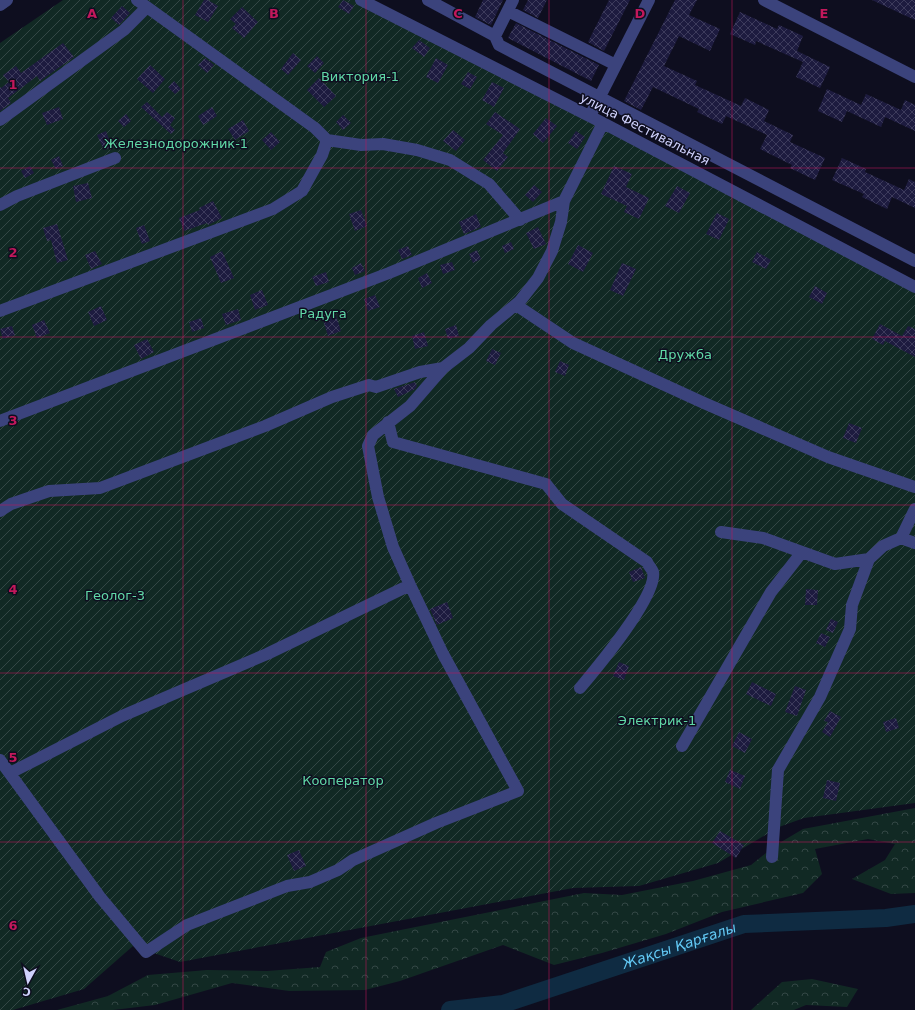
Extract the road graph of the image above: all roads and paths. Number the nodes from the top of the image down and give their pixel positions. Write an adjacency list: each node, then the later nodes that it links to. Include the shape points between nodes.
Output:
1 (7, 0): 7 (street)
2 (361, 0): 13 (street, улица Фестивальная)
3 (428, 0): 9 (street)
4 (649, 0): 10 (street)
5 (764, 0): 11 (street)
6 (142, 4): 14 (street, via 124,30); 16 (street, via 247,78 315,128)
7 (0, 5)
8 (510, 5): 9 (street); 10 (street)
9 (495, 36): 12 (street, via 499,46)
10 (616, 65): 12 (street)
11 (915, 77)
12 (600, 97): 13 (street); 21 (street)
13 (590, 116): 15 (street, улица Фестивальная)
14 (0, 120)
15 (603, 123): 18 (street); 22 (street, улица Фестивальная)
16 (327, 140): 20 (street, via 361,145 383,144 450,160 489,184); 24 (street, via 322,155 302,191 273,209)
17 (115, 158): 19 (street)
18 (564, 201): 20 (street); 23 (street, via 552,251 538,278)
19 (0, 205)
20 (520, 220): 26 (street, via 382,276)
21 (915, 261)
22 (915, 287)
23 (516, 305): 25 (street); 28 (street, via 573,343 697,400 828,457)
24 (0, 311)
25 (443, 368): 27 (street, via 410,406); 30 (street, via 420,372 376,387 369,384 100,488 49,491 11,504)
26 (0, 420)
27 (388, 422): 36 (street, via 373,435 368,446 378,497 394,547); 37 (street, via 393,442 546,484 562,504 647,562 653,572 651,588 616,646)
28 (915, 487)
29 (915, 509): 32 (street)
30 (0, 511)
31 (721, 532): 34 (street, via 763,538)
32 (901, 538): 33 (street); 35 (street, via 883,546)
33 (915, 544)
34 (802, 552): 35 (street, via 835,564); 38 (street, via 771,592)
35 (869, 559): 41 (street, via 852,605 850,629 820,697 778,770)
36 (410, 585): 40 (street, via 267,654 122,716); 40 (street, via 443,654 518,791 436,822 310,882 287,886 187,925 146,952 100,897)
37 (580, 688)
38 (682, 746)
39 (0, 760): 40 (street)
40 (10, 773)
41 (772, 857)

